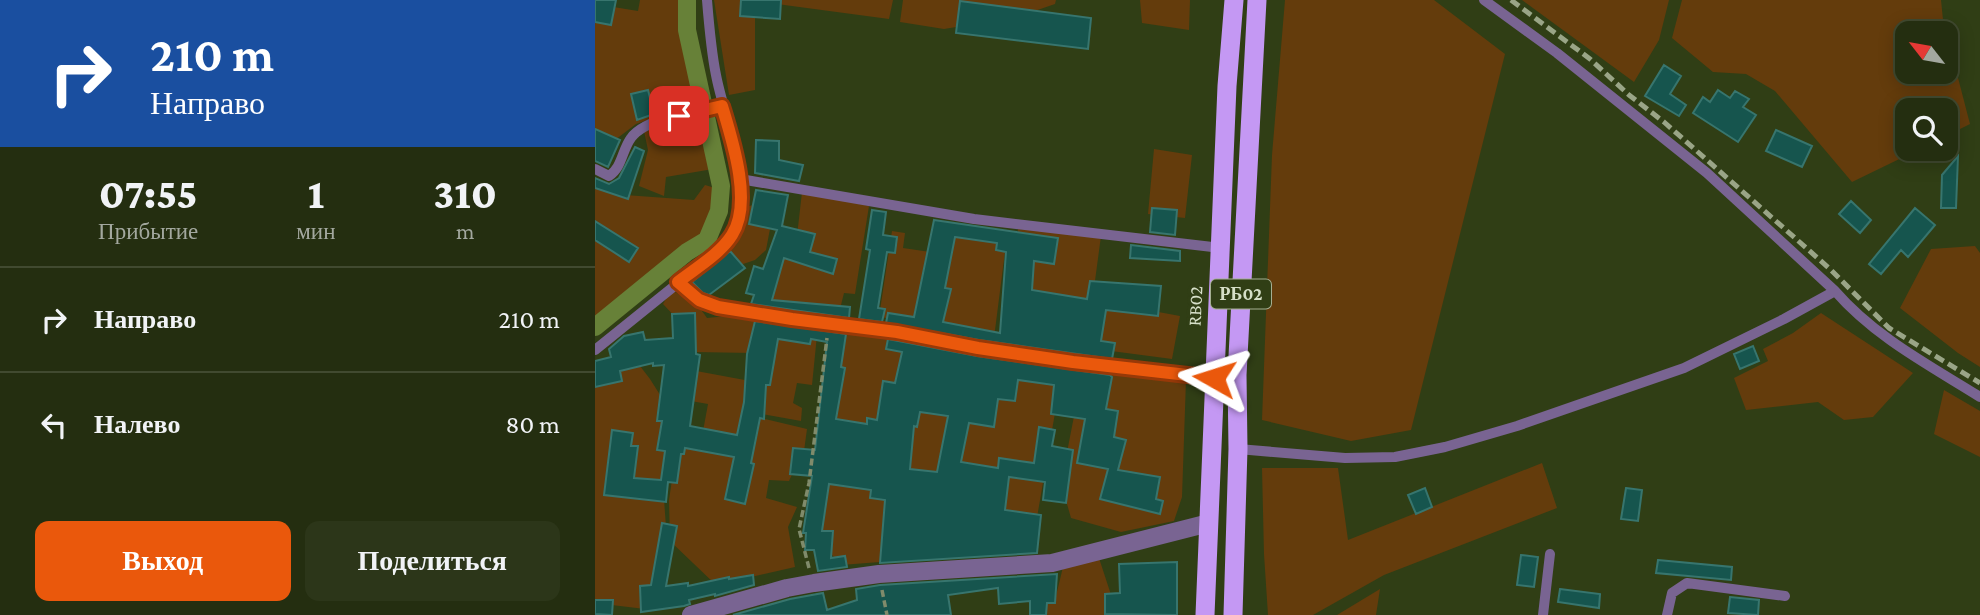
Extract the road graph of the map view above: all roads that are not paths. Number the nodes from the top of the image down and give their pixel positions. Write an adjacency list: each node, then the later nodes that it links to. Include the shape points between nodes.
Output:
1 (707, 0): 5 (lane)
2 (1234, 0): 8 (highway, RB02 / РБ02)
3 (1257, 0): 14 (highway, РБ02, via 1237,375)
4 (1484, 0): 10 (lane, via 1707,173)
5 (722, 106): 6 (lane, via 640,127 615,172 609,176); 7 (lane)
6 (595, 169)
7 (740, 179): 8 (lane, via 974,219); 9 (lane, via 733,234)
8 (1221, 248): 12 (highway, RB02 / РБ02)
9 (678, 282): 11 (lane); 12 (lane, via 707,305 1060,360)
10 (1835, 291): 13 (lane, via 1888,340); 14 (lane, via 1684,368 1445,447 1395,457 1345,458)
11 (595, 350)
12 (1214, 378): 15 (highway, RB02 / РБ02)
13 (1980, 397)
14 (1238, 449): 20 (highway, РБ02)
15 (1209, 523): 18 (street, via 1052,563 879,574 814,583); 19 (highway, RB02 / РБ02)
16 (1551, 554): 21 (lane)
17 (1785, 596): 22 (lane, via 1687,583 1672,593)
18 (691, 615)
19 (1205, 615)
20 (1233, 615)
21 (1543, 615)
22 (1667, 615)

